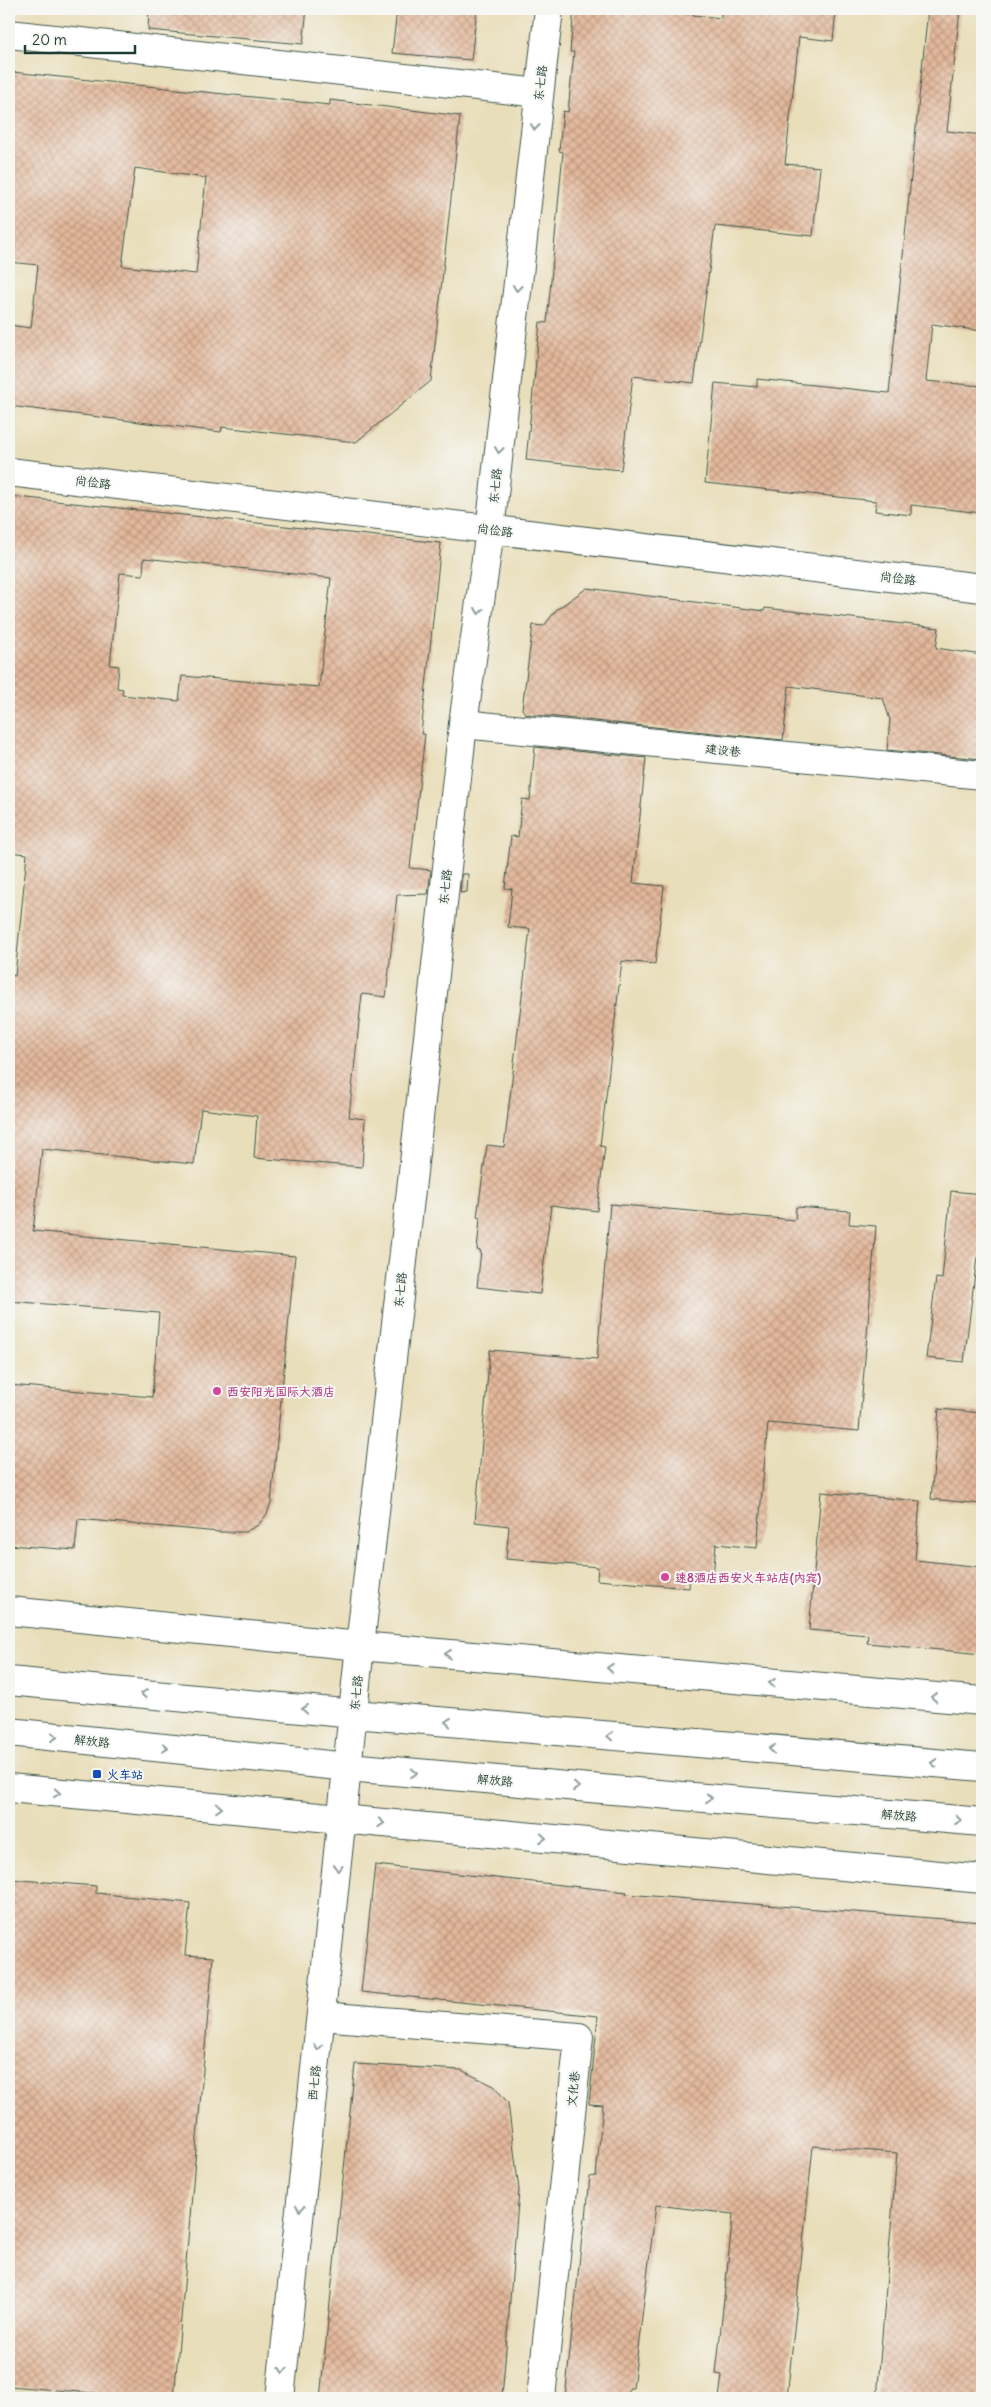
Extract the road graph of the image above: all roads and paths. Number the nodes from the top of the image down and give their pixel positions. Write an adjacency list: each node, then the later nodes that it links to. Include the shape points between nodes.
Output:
1 (549, 9): 3 (street, 东七路)
2 (9, 34): 3 (street)
3 (539, 92): 5 (street, 东七路, one-way to 5)
4 (9, 472): 5 (street, 尚俭路)
5 (490, 530): 6 (street, 尚俭路); 7 (street, 东七路, one-way to 7)
6 (982, 588)
7 (463, 724): 8 (street, 建设巷); 10 (street, 东七路)
8 (982, 775)
9 (9, 1611): 10 (street)
10 (360, 1646): 12 (street, one-way to 10); 13 (street, 东七路)
11 (9, 1681): 13 (street, one-way to 11)
12 (982, 1701)
13 (354, 1714): 15 (street, 东七路); 16 (street, one-way to 13)
14 (9, 1732): 15 (street, 解放路, one-way to 15)
15 (348, 1767): 18 (street, 西七路); 19 (street, 解放路, one-way to 19)
16 (982, 1767)
17 (9, 1788): 18 (street, one-way to 18)
18 (343, 1820): 20 (street, one-way to 20); 21 (street, 西七路, one-way to 21)
19 (982, 1822)
20 (982, 1879)
21 (321, 2016): 22 (street, 西七路, one-way to 22); 23 (street, 文化巷, via 579,2037)
22 (280, 2398)
23 (541, 2398)

